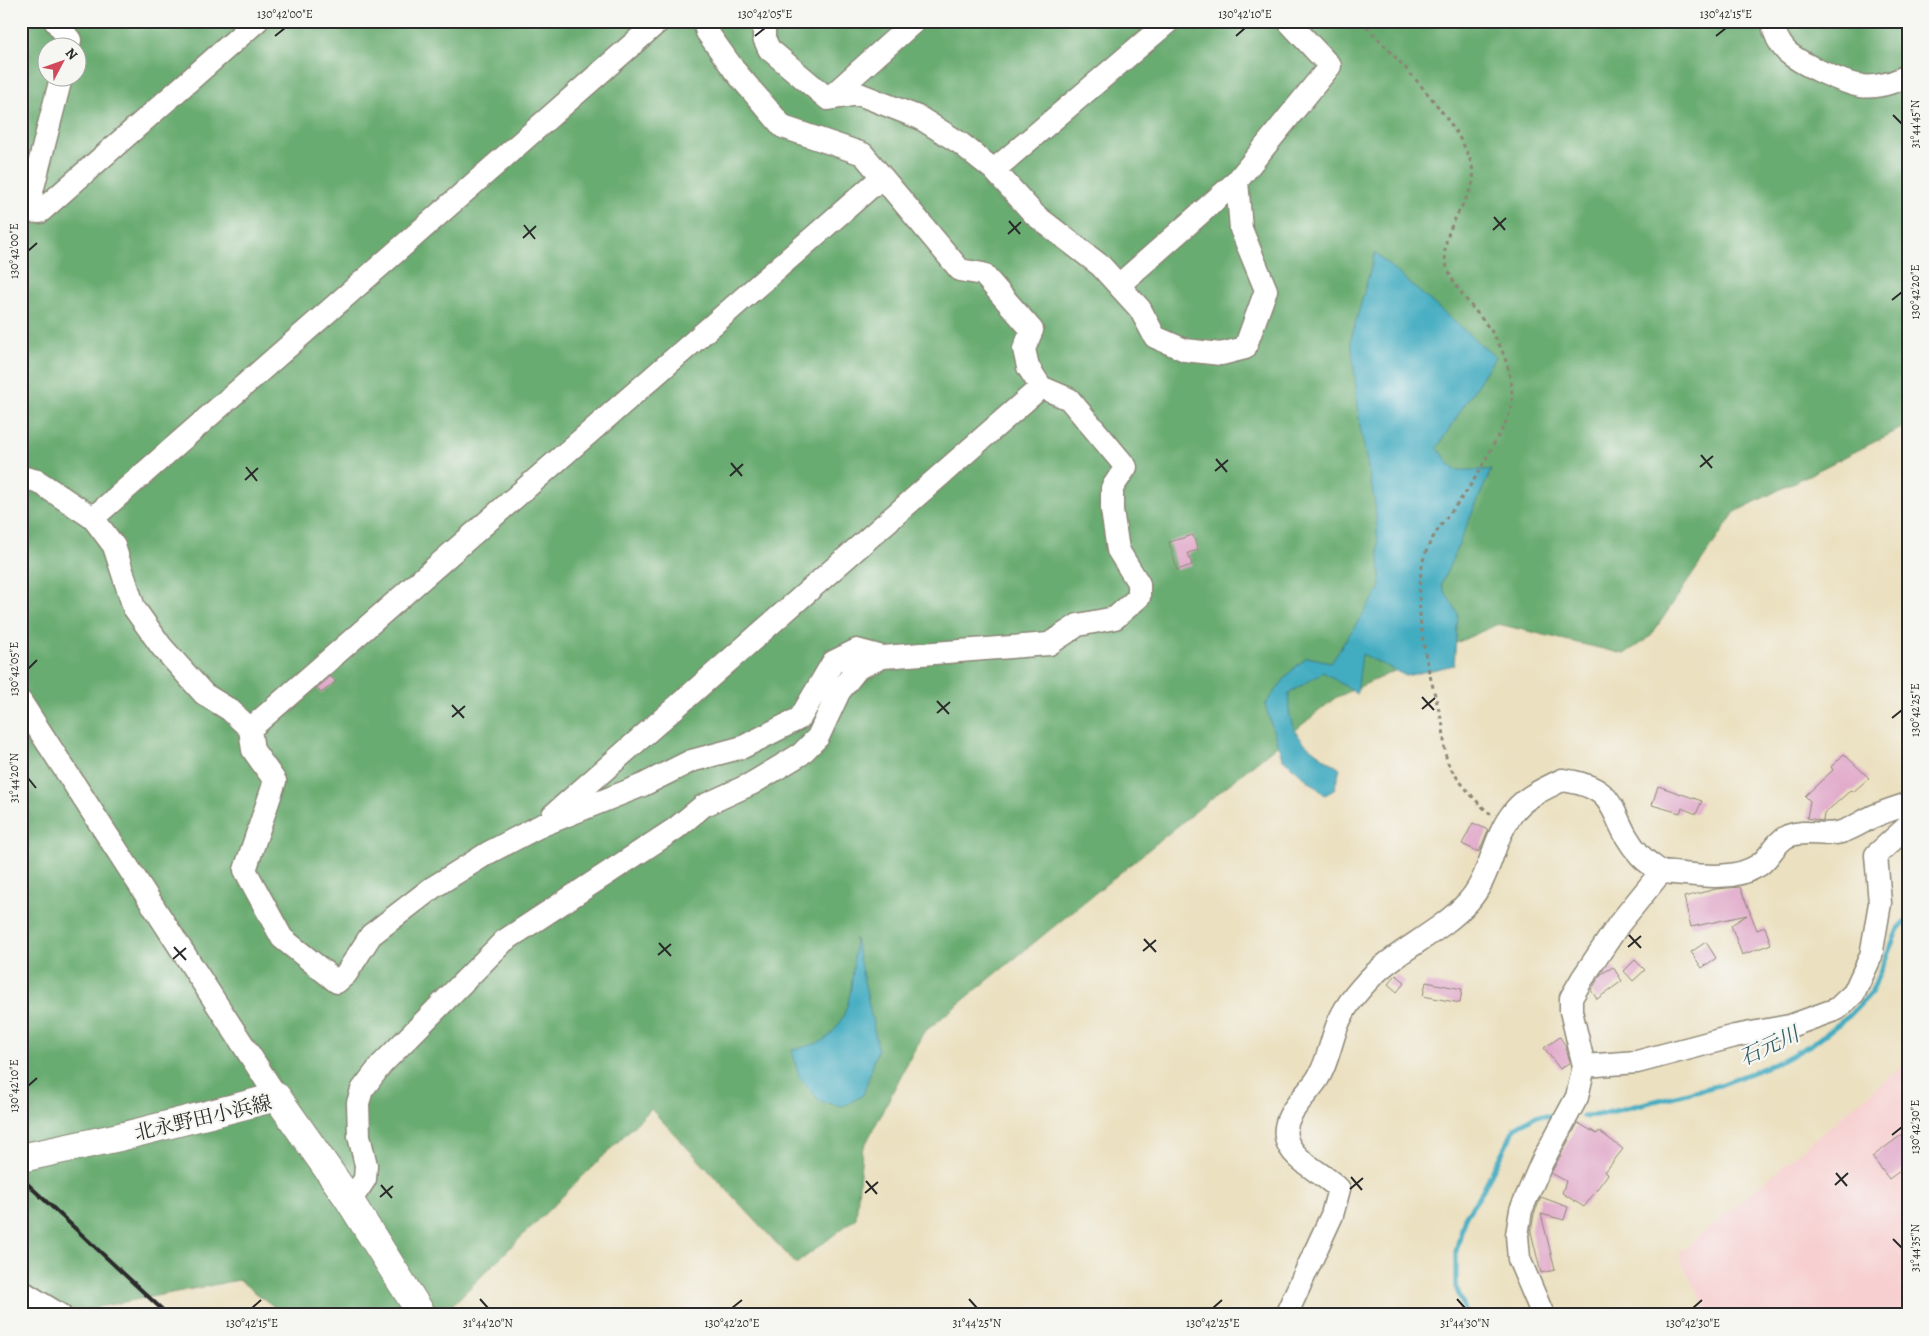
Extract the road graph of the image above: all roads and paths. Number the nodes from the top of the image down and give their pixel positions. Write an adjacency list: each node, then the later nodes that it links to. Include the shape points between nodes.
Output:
1 (55, 21): 11 (street)
2 (257, 21): 18 (street, via 40,212)
3 (659, 21): 22 (street)
4 (704, 21): 16 (street, via 707,32 735,71 783,127 863,154)
5 (764, 21): 14 (street, via 764,38 769,49)
6 (915, 21): 14 (street)
7 (1169, 21): 15 (street)
8 (1288, 21): 17 (street, via 1330,66)
9 (1361, 21): 27 (path, via 1442,111 1466,148 1473,174 1472,184 1446,239 1447,267 1461,295 1493,333 1503,352 1513,397 1510,413 1471,484 1436,533 1422,564 1420,596 1424,651 1448,762 1489,814)
10 (1772, 21): 12 (street, via 1780,43 1788,52 1834,78 1871,86)
11 (68, 38)
12 (1908, 75)
13 (58, 88): 18 (street)
14 (828, 99): 15 (street, via 859,94 920,118)
15 (994, 170): 19 (street, via 1035,215 1101,266)
16 (881, 178): 20 (street, via 960,270 983,274 1032,330 1024,348 1028,368); 25 (street)
17 (1237, 181): 19 (street); 19 (street, via 1242,229 1266,290 1245,348 1220,354 1186,350 1155,337 1140,309)
18 (24, 213)
19 (1119, 285)
20 (1041, 387): 23 (street, via 1069,399 1126,467 1112,488 1112,510 1118,550 1139,584 1139,597 1115,618 1078,625 1049,644); 28 (street)
21 (21, 477): 22 (street, via 37,481)
22 (93, 518): 25 (street, via 114,546 134,608 161,646 204,694 230,710)
23 (883, 657): 28 (street, via 857,650 833,662 800,718 742,748 691,761 643,785); 34 (street, via 858,668 839,692 818,737 801,754 752,784 703,806 675,829 504,941 388,1058 362,1090 358,1103 365,1179)
24 (21, 702): 32 (street)
25 (250, 729): 28 (street, via 253,750 275,781 245,870 282,938 337,982 372,935 432,888)
26 (1908, 804): 30 (street, via 1842,832 1805,832 1787,837 1760,864 1749,870 1725,876)
27 (1511, 814): 30 (street, via 1526,799 1562,780 1592,787 1607,796 1640,856); 38 (street, via 1484,877 1469,901 1426,936 1396,954 1363,986 1342,1015 1319,1076 1287,1121 1286,1136 1292,1151 1339,1189 1332,1215)
28 (540, 826)
29 (1908, 826): 31 (street, via 1876,855 1880,903 1872,956 1854,993 1837,1009 1790,1026 1735,1036 1637,1062)
30 (1662, 872): 31 (street, via 1619,924 1571,998)
31 (1584, 1066): 39 (street, via 1577,1097 1542,1162 1518,1223 1519,1259)
32 (277, 1097): 33 (main road, 北永野田小浜線); 34 (main road, 北永野田小浜線)
33 (21, 1158)
34 (348, 1198): 37 (main road, 北永野田小浜線)
35 (21, 1291): 36 (street)
36 (60, 1315)
37 (422, 1315)
38 (1286, 1315)
39 (1543, 1315)

